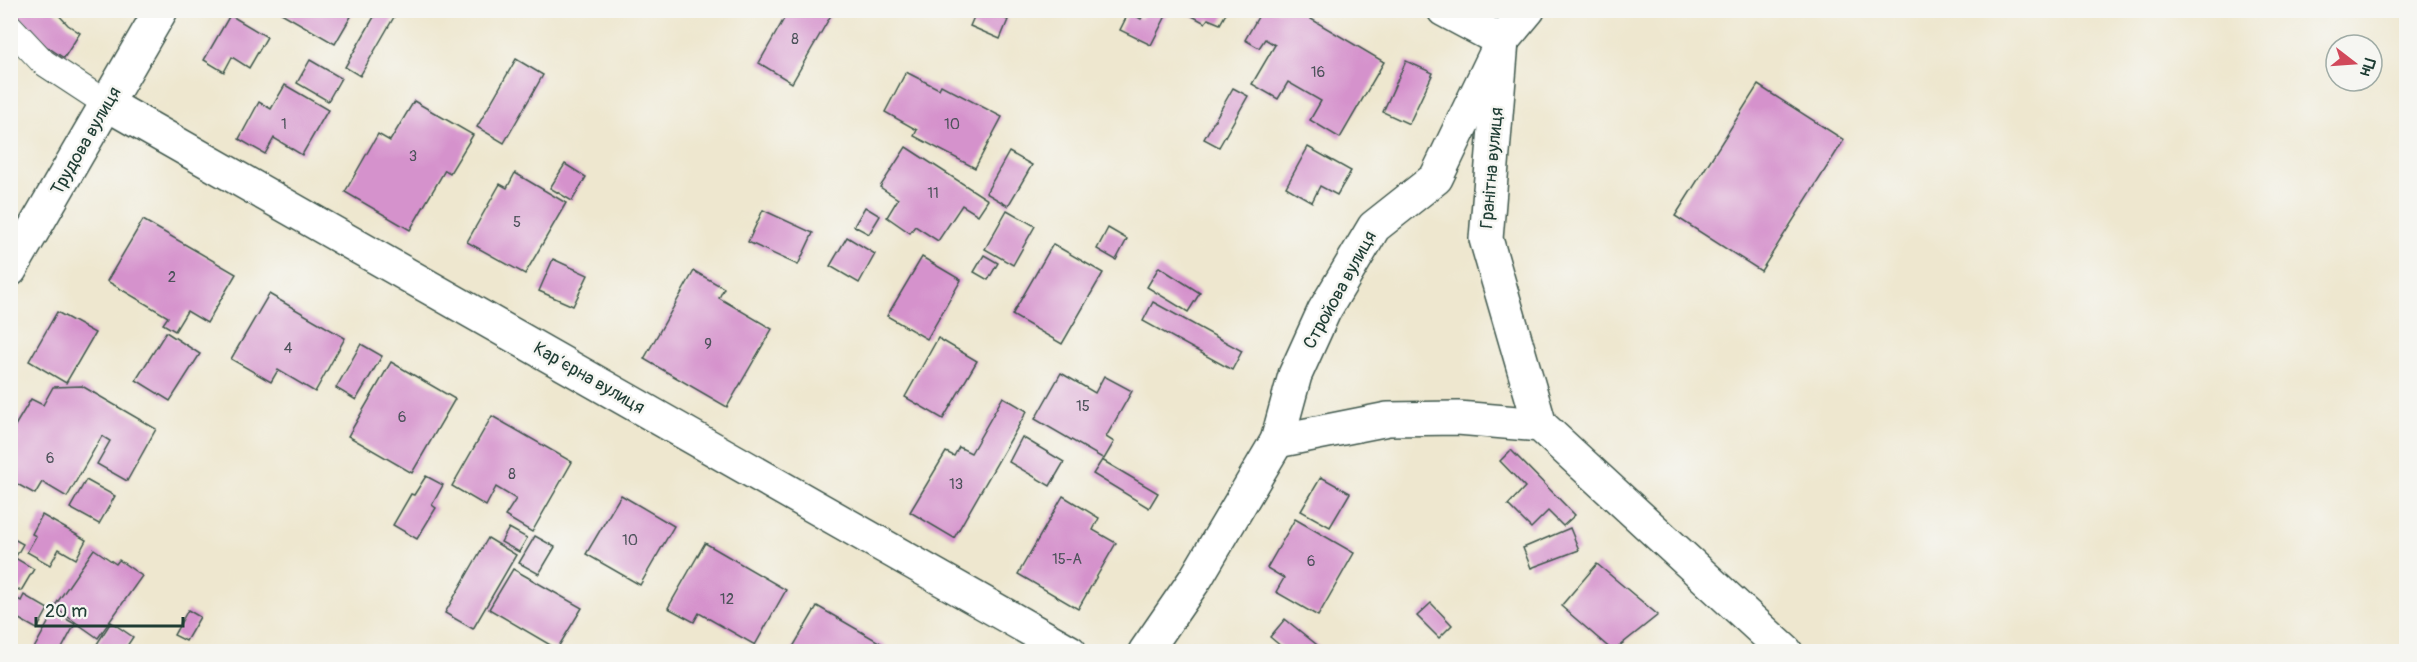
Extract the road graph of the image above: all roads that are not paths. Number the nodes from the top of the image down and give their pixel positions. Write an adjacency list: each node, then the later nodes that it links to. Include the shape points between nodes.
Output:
1 (161, 10): 6 (street, Трудова вулиця)
2 (1444, 10): 5 (street)
3 (1528, 10): 5 (street, Стройова вулиця)
4 (10, 27): 6 (lane, via 43,63)
5 (1502, 41): 8 (street, Гранітна вулиця, via 1486,239); 9 (street, Стройова вулиця, via 1436,178 1374,227 1324,311 1295,375)
6 (107, 104): 7 (street, Трудова вулиця); 10 (street, Карʼєрна вулиця)
7 (10, 270)
8 (1540, 425): 9 (street, via 1458,418 1388,419); 12 (street)
9 (1278, 441): 11 (street, Стройова вулиця, via 1196,578)
10 (1070, 651)
11 (1145, 651)
12 (1786, 651)

